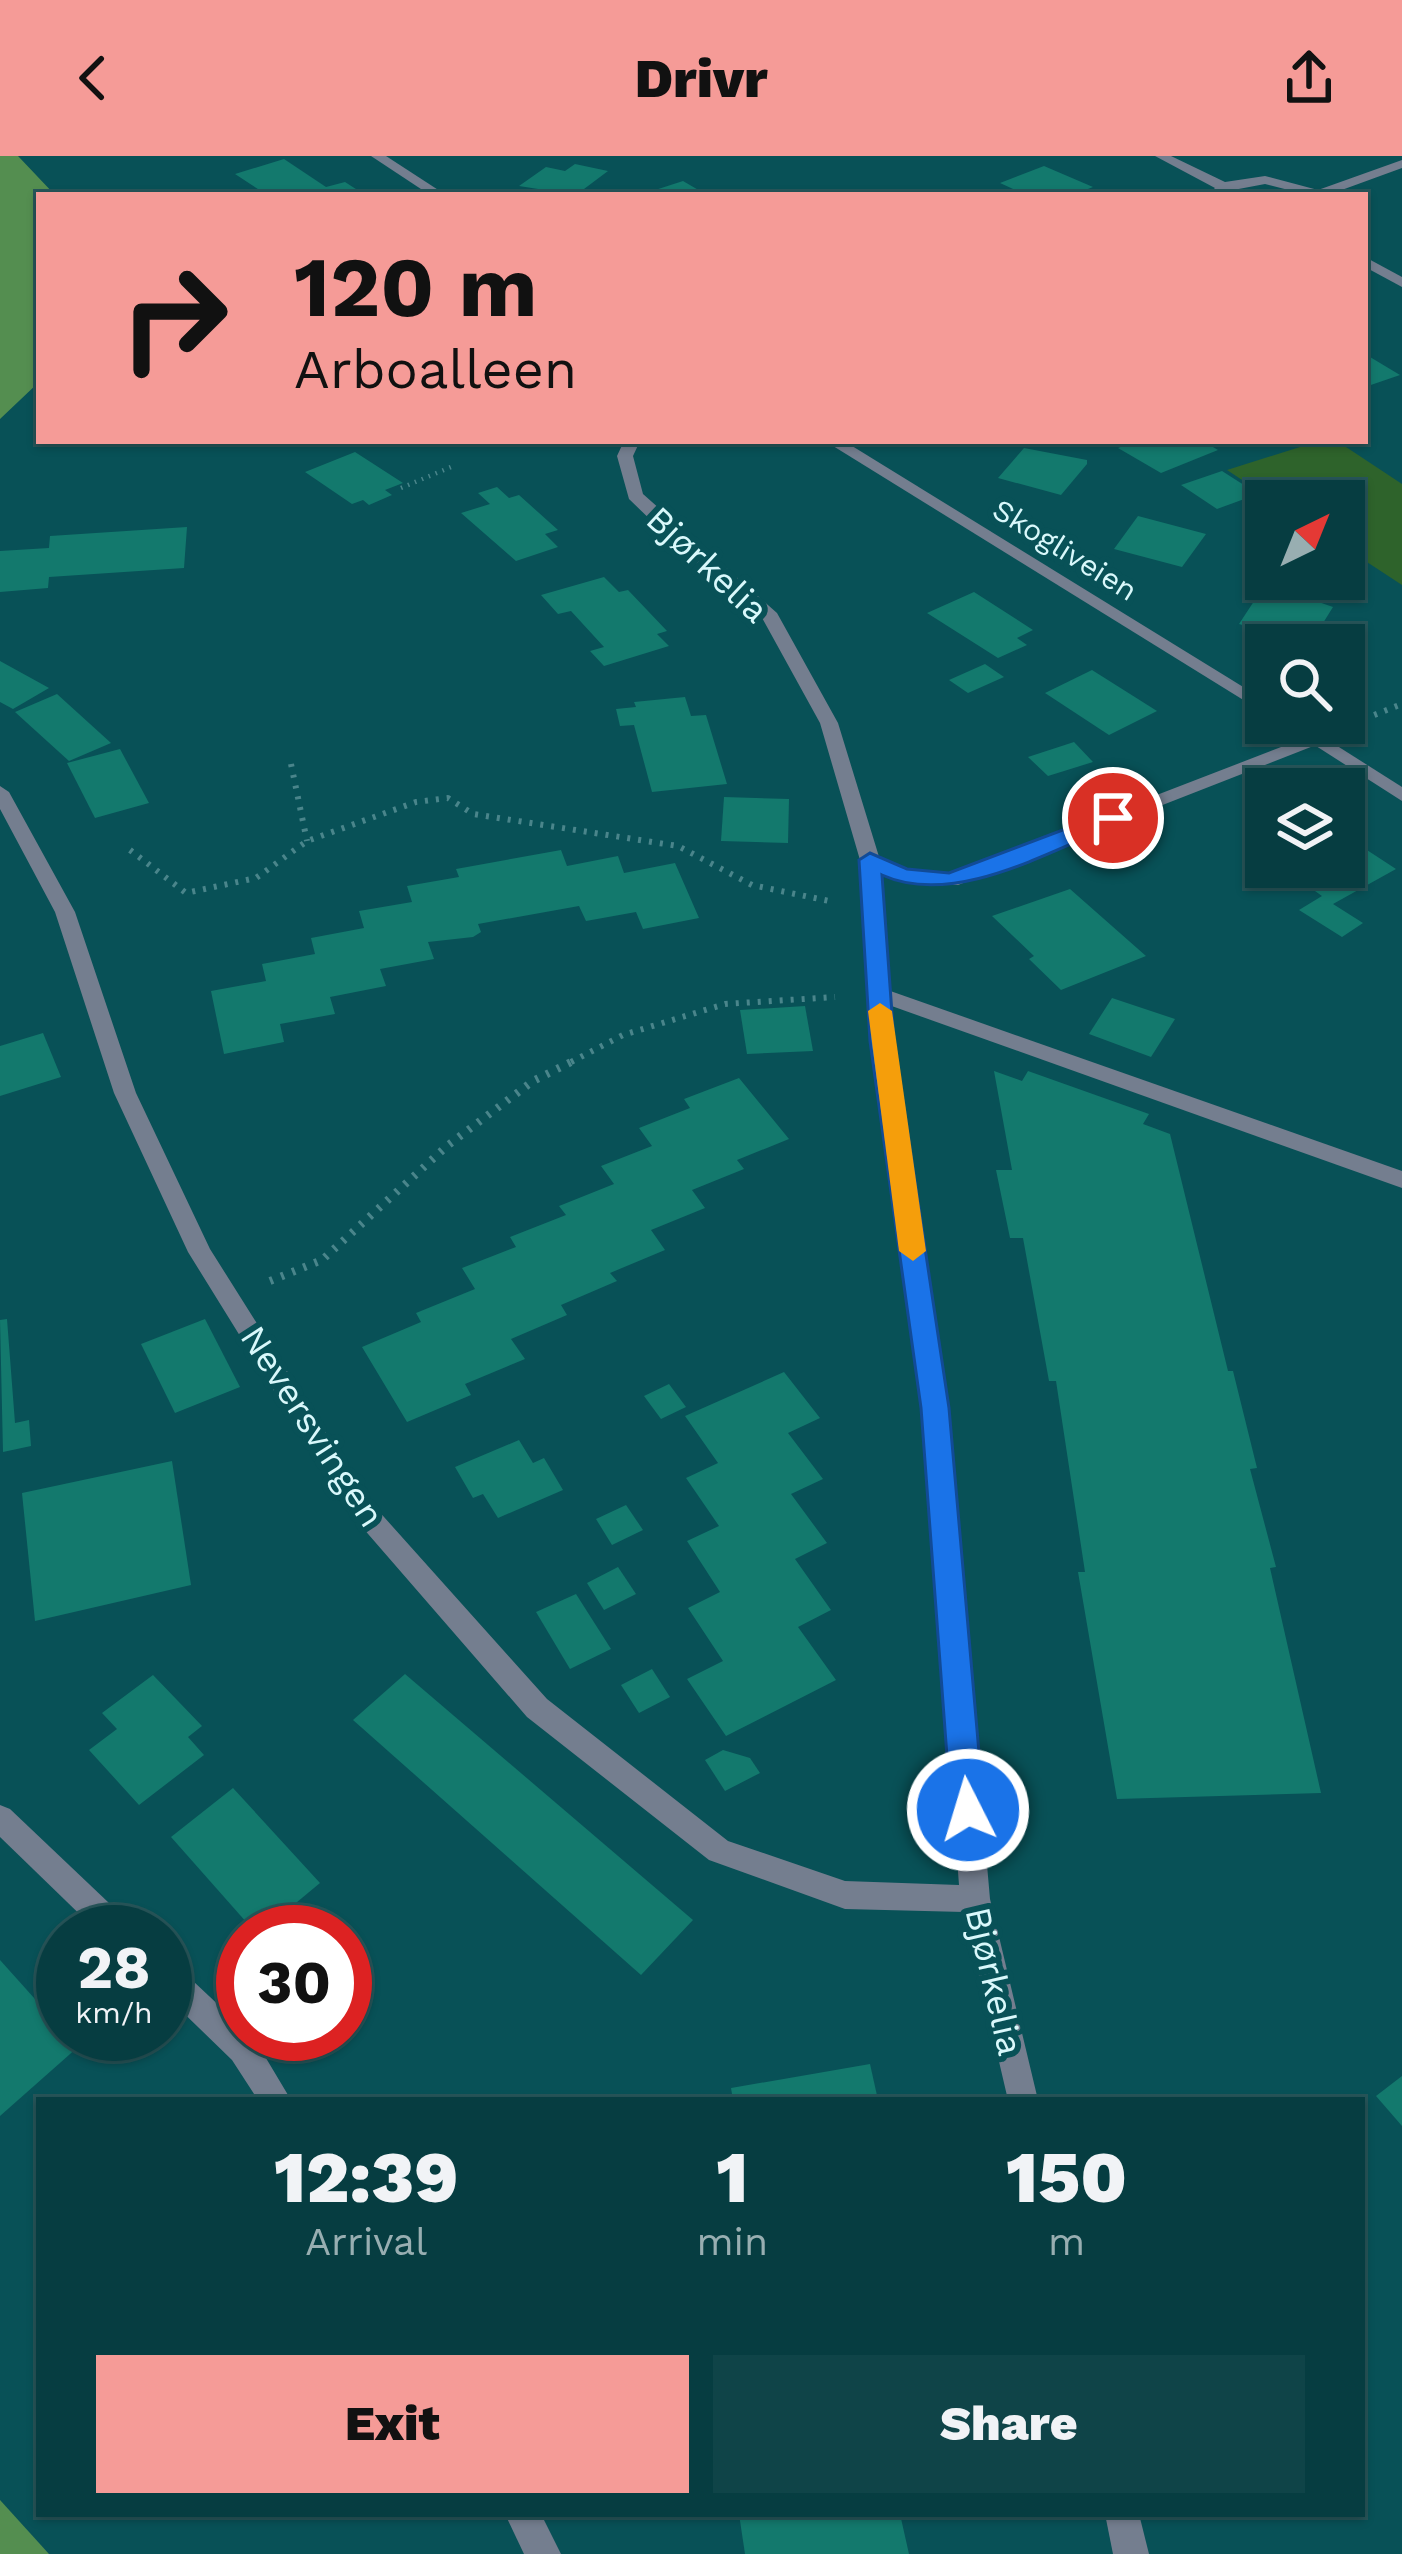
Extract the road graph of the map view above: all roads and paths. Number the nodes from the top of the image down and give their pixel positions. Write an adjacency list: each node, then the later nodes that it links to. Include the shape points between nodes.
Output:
1 (377, 156): 5 (street)
2 (1161, 156): 4 (street)
3 (1402, 164): 7 (street)
4 (1218, 191): 6 (street, via 1272,181)
5 (435, 192)
6 (1309, 192)
7 (1327, 192)
8 (1368, 263): 9 (street)
9 (1402, 283)
10 (631, 444): 22 (street, Bjørkelia, via 625,456 635,496 768,613 829,723)
11 (837, 444): 14 (street, Skogliveien)
12 (451, 467): 13 (path)
13 (401, 488)
14 (1245, 696)
15 (1302, 744): 22 (street, via 951,880 902,875)
16 (1323, 744): 19 (street)
17 (291, 764): 20 (path)
18 (0, 792): 26 (street, Neversvingen, via 65,912 125,1093)
19 (1402, 795)
20 (307, 841): 21 (path, via 256,878 186,893); 23 (path, via 448,798 472,814 678,846 752,886)
21 (130, 850)
22 (870, 860): 23 (street, Bjørkelia)
23 (872, 910): 24 (street, Bjørkelia)
24 (879, 994): 25 (street); 26 (path, via 725,1004 623,1035 533,1081 322,1259); 28 (street, Bjørkelia, via 935,1408)
25 (1402, 1180)
26 (230, 1299): 28 (street, Neversvingen, via 358,1504 537,1708 718,1850 845,1895)
27 (0, 1818): 29 (street)
28 (975, 1899): 32 (street, Bjørkelia)
29 (91, 1905)
30 (192, 2001): 31 (street, via 243,2049)
31 (275, 2097)
32 (1022, 2097)
33 (524, 2517): 35 (street)
34 (1123, 2517): 36 (street)
35 (543, 2554)
36 (1131, 2554)

